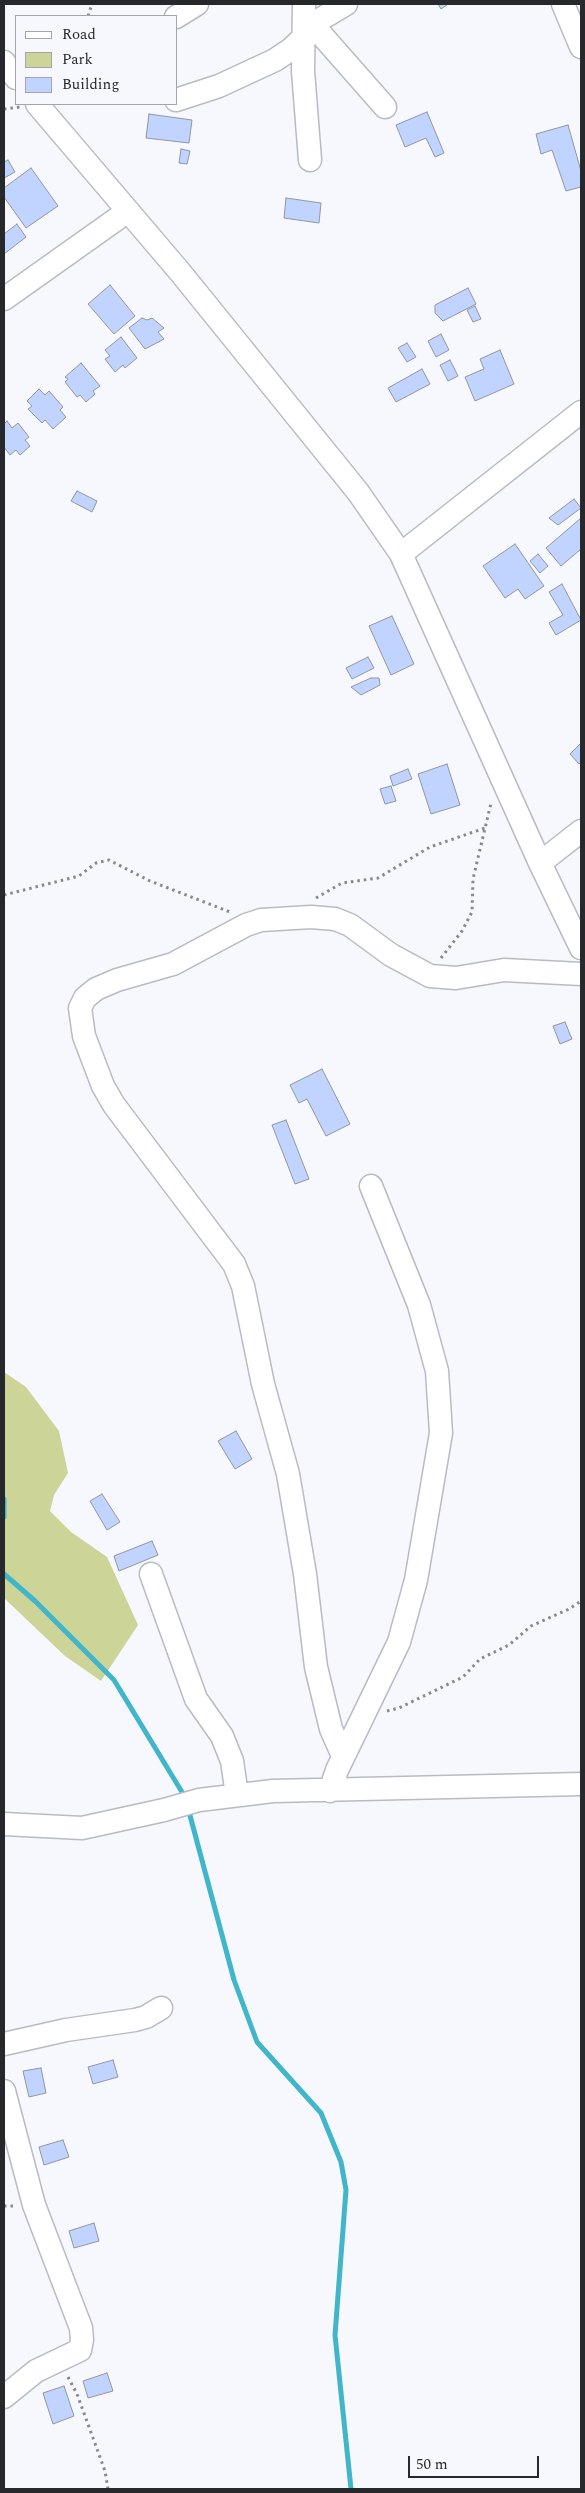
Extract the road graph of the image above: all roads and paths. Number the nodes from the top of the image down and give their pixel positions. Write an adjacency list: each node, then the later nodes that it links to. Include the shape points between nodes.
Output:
1 (197, 4): 4 (street)
2 (346, 4): 5 (street)
3 (563, 4): 6 (street)
4 (178, 16)
5 (306, 24): 9 (street, via 290,50 275,60 219,86); 10 (street); 12 (street, via 304,71)
6 (581, 47)
7 (4, 62): 8 (street)
8 (15, 77)
9 (178, 99)
10 (385, 107)
11 (48, 108): 13 (street)
12 (310, 160)
13 (128, 211): 14 (street); 16 (street, via 358,492)
14 (4, 299)
15 (581, 412): 16 (street)
16 (401, 554): 20 (street)
17 (492, 800): 18 (path)
18 (485, 828): 22 (path, via 430,847 378,878 342,883); 26 (path, via 473,879 472,912)
19 (581, 831): 20 (street)
20 (540, 863): 24 (street)
21 (4, 896): 23 (path, via 79,876 96,863 110,860 150,881)
22 (314, 900)
23 (254, 923): 26 (street, via 261,920 335,919 350,925 391,955); 31 (street, via 173,964 96,989 85,998 80,1008 81,1020 94,1066 114,1105 234,1264 243,1286 263,1384 288,1474 306,1574 316,1668 331,1729)
24 (581, 948)
25 (581, 974): 26 (street, via 504,970 456,978)
26 (430, 976)
27 (371, 1186): 30 (street, via 419,1305 437,1371 441,1433 416,1580 399,1642)
28 (151, 1574): 34 (street, via 196,1699 222,1736 232,1761)
29 (581, 1600): 30 (path, via 531,1626 509,1645 480,1659 463,1677 398,1708)
30 (364, 1714): 31 (street)
31 (343, 1756): 33 (street)
32 (581, 1784): 33 (street)
33 (330, 1791): 34 (street)
34 (237, 1795): 35 (street, via 199,1800 82,1828)
35 (4, 1824)
36 (161, 2008): 37 (street, via 135,2020 66,2030)
37 (4, 2044)
38 (4, 2091): 39 (street, via 34,2205 81,2328 80,2350)
39 (59, 2361): 40 (street, via 36,2371); 41 (path, via 77,2394)
40 (4, 2396)
41 (108, 2489)

